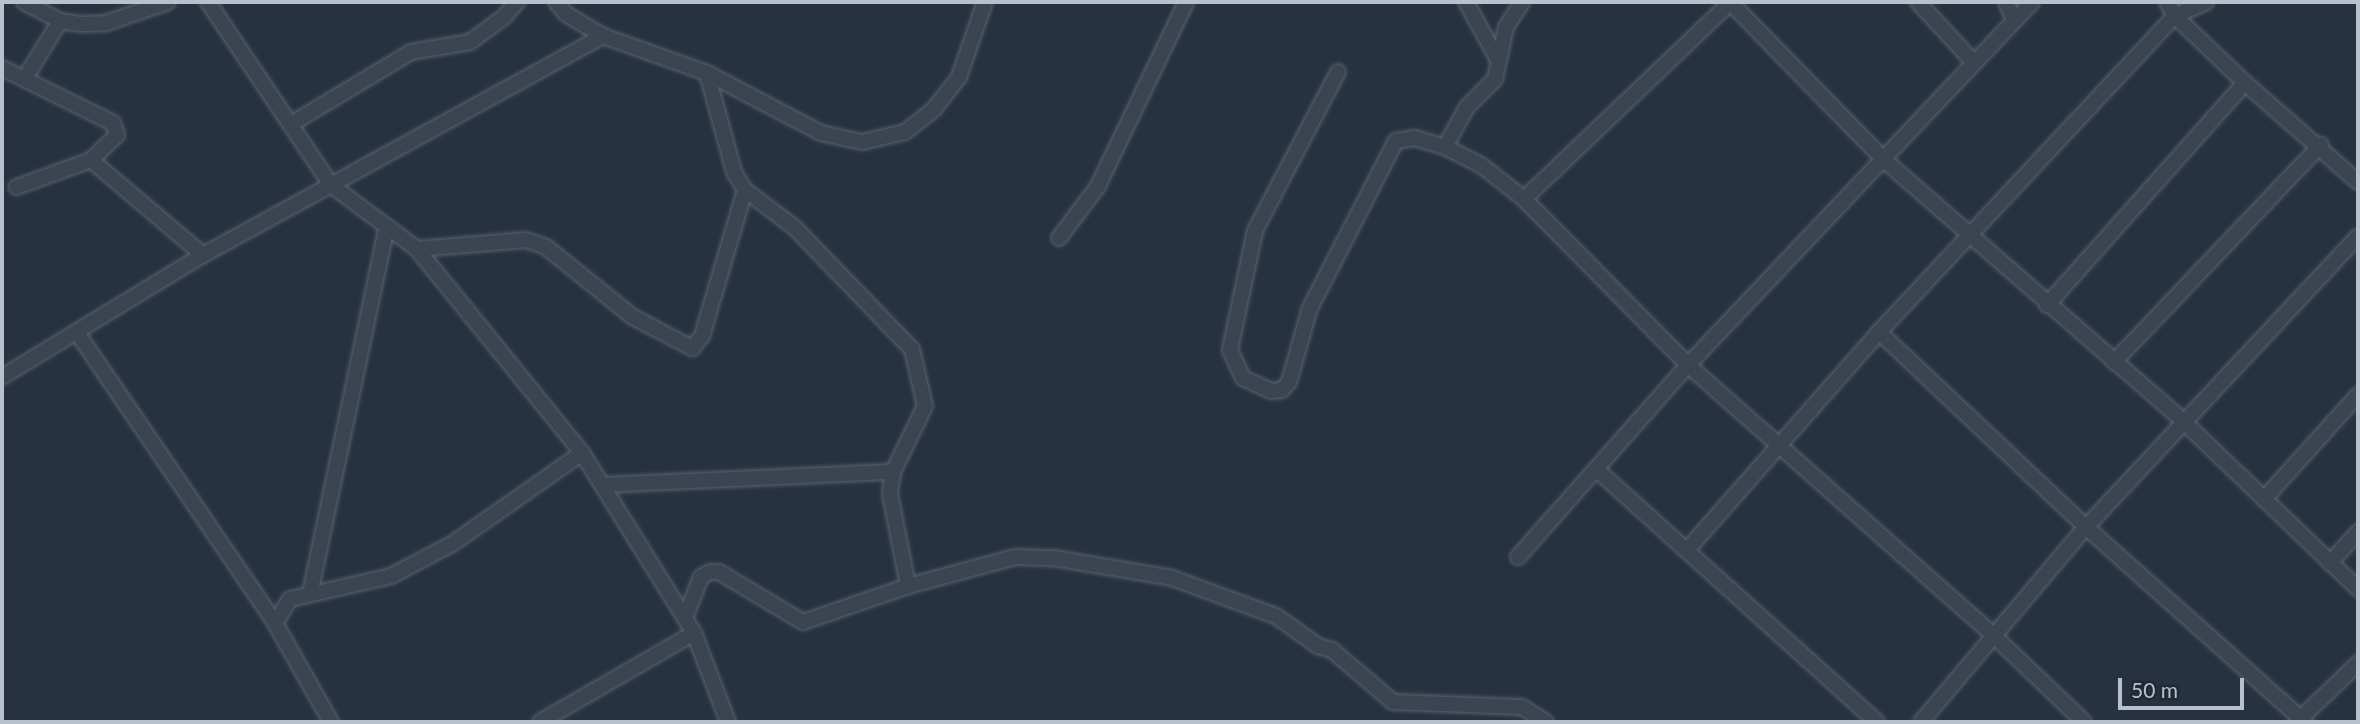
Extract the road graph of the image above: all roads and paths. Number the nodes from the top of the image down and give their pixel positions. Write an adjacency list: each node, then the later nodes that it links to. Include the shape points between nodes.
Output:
1 (24, 2): 18 (street)
2 (168, 2): 18 (street, via 106,23)
3 (208, 2): 27 (street)
4 (517, 2): 27 (street, via 470,41 411,52)
5 (556, 2): 19 (street, via 566,14)
6 (985, 2): 24 (street, via 960,77 934,109 905,132 862,142 821,133)
7 (1186, 2): 40 (street, via 1098,186)
8 (1466, 2): 20 (street)
9 (1522, 2): 20 (street, via 1506,27)
10 (1731, 2): 30 (street); 36 (street)
11 (1918, 2): 21 (street)
12 (2006, 2): 17 (street)
13 (2032, 2): 17 (street)
14 (2166, 2): 16 (street)
15 (2206, 2): 16 (street)
16 (2175, 16): 26 (street); 38 (street)
17 (2014, 20): 21 (street)
18 (60, 22): 25 (street)
19 (603, 36): 24 (street); 33 (street)
20 (1498, 61): 29 (street, via 1495,79 1467,107)
21 (1974, 63): 30 (street)
22 (2, 68): 25 (street)
23 (1338, 72): 29 (street, via 1255,231 1230,350 1237,369 1252,384 1271,391 1282,390 1289,382 1310,308 1396,141 1415,138)
24 (707, 73): 35 (street, via 734,172)
25 (25, 78): 31 (street, via 113,123 117,135)
26 (2245, 83): 28 (street); 43 (street)
27 (291, 124): 33 (street)
28 (2321, 145): 32 (street); 46 (street)
29 (1445, 147): 36 (street, via 1481,165)
30 (1883, 159): 38 (street); 47 (street)
31 (91, 160): 34 (street); 42 (street)
32 (2358, 180)
33 (331, 186): 37 (street); 42 (street)
34 (16, 187)
35 (745, 190): 41 (street, via 702,336 692,348 633,317 546,247 526,240); 54 (street, via 794,227 912,349 925,406)
36 (1524, 199): 47 (street)
37 (387, 227): 41 (street); 64 (street)
38 (1968, 236): 43 (street); 44 (street)
39 (2358, 236): 50 (street)
40 (1059, 238)
41 (417, 249): 52 (street)
42 (203, 255): 45 (street)
43 (2047, 305): 46 (street)
44 (1879, 332): 51 (street); 57 (street)
45 (78, 334): 48 (street); 66 (street)
46 (2114, 362): 50 (street)
47 (1688, 365): 51 (street); 53 (street)
48 (4, 372)
49 (2358, 395): 56 (street)
50 (2184, 422): 56 (street); 57 (street)
51 (1778, 446): 59 (street); 68 (street)
52 (582, 453): 55 (street); 64 (street, via 452,544 403,570)
53 (1596, 469): 59 (street); 60 (street)
54 (893, 472): 55 (street); 62 (street, via 890,494)
55 (603, 485): 65 (street)
56 (2264, 499): 61 (street)
57 (2085, 527): 68 (street); 71 (street)
58 (2358, 532): 61 (street)
59 (1687, 550): 76 (street)
60 (1518, 557)
61 (2330, 563): 63 (street)
62 (908, 586): 65 (street, via 803,622 719,572 710,572 701,577); 75 (street, via 1033,555 1172,578 1276,616 1318,646 1332,650 1393,702 1522,707)
63 (2358, 589)
64 (310, 594): 66 (street, via 285,603)
65 (685, 618): 67 (street)
66 (275, 622): 72 (street)
67 (694, 633): 73 (street); 74 (street)
68 (1992, 634): 70 (street); 77 (street)
69 (2358, 663): 71 (street)
70 (1924, 721)
71 (2301, 721)
72 (331, 722)
73 (540, 722)
74 (728, 722)
75 (1546, 722)
76 (1877, 722)
77 (2084, 722)

